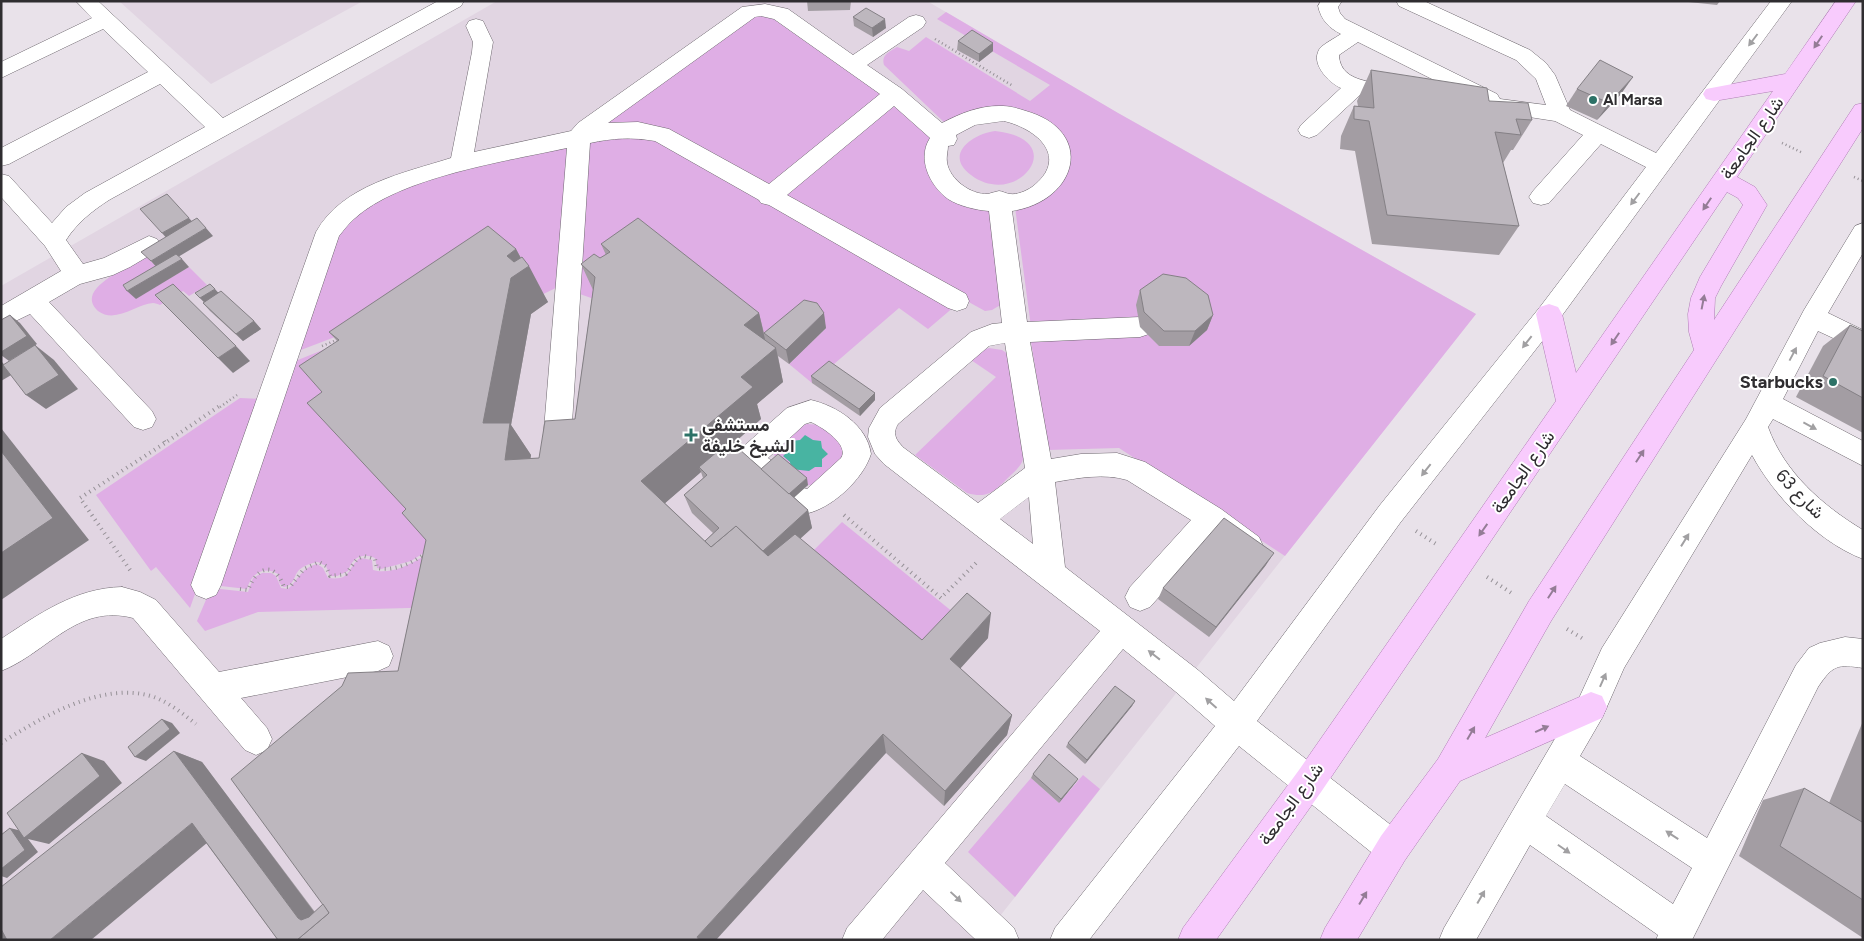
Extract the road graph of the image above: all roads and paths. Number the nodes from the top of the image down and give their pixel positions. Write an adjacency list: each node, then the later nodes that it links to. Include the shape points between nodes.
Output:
1 (86, 1): 8 (street)
2 (454, 1): 26 (street)
3 (1332, 1): 11 (street, via 1328,6 1330,15 1338,24)
4 (1406, 1): 24 (street, via 1523,55 1538,66 1549,80)
5 (1782, 1): 20 (street, one-way to 20)
6 (1846, 1): 16 (main road, شارع الجامعة, one-way to 16)
7 (781, 8): 13 (street); 29 (street, via 749,12 600,116)
8 (106, 19): 14 (street); 15 (street)
9 (916, 22): 12 (street)
10 (476, 26): 32 (street, via 481,33 482,52)
11 (1356, 34): 17 (street, via 1329,52 1327,62 1332,72); 23 (street)
12 (887, 42): 13 (street); 18 (path, via 909,47 923,36 930,36)
13 (854, 64): 19 (street)
14 (1, 72)
15 (163, 74): 26 (street); 31 (street)
16 (1792, 80): 20 (main road); 34 (main road, شارع الجامعة)
17 (1357, 86): 21 (street); 27 (street)
18 (1018, 90)
19 (894, 94): 30 (street); 36 (street)
20 (1714, 94): 33 (street)
21 (1419, 95)
22 (1447, 99): 23 (street)
23 (1504, 106): 24 (street)
24 (1560, 114): 28 (street)
25 (1858, 123): 52 (main road)
26 (221, 129): 40 (street, via 85,203 60,227)
27 (1309, 130)
28 (1598, 134): 33 (street); 37 (street)
29 (579, 137): 32 (street); 36 (street, via 612,130 661,134); 60 (street)
30 (944, 137): 38 (street, via 935,148 934,161 938,174 948,186 962,196 980,202); 38 (street, via 953,125 986,114 1022,117 1050,134 1061,160 1058,174 1049,186 1036,196 1019,202)
31 (1, 158)
32 (462, 163): 53 (street, via 395,184 346,212 328,232)
33 (1660, 165): 45 (street, one-way to 45)
34 (1724, 180): 52 (main road, one-way to 34, via 1702,332 1703,298 1755,205 1748,192); 55 (main road, شارع الجامعة, one-way to 55)
35 (1, 182): 40 (street)
36 (769, 196): 44 (street)
37 (1541, 197)
38 (999, 201): 49 (street)
39 (1863, 232): 46 (street)
40 (53, 240): 42 (street, via 74,270)
41 (149, 245): 42 (street, via 104,270)
42 (73, 274): 43 (street, via 70,279)
43 (32, 300): 47 (street); 57 (street)
44 (957, 301)
45 (1549, 314): 55 (main road); 66 (street, one-way to 66)
46 (1813, 317): 51 (street); 56 (street, one-way to 46)
47 (1, 318)
48 (1140, 327): 49 (street)
49 (1016, 332): 58 (street, via 992,334 974,344 889,416); 63 (street)
50 (347, 336): 53 (path)
51 (1863, 342)
52 (1707, 350): 78 (main road, one-way to 52)
53 (284, 360): 54 (street)
54 (273, 392): 59 (path, via 239,394); 75 (street)
55 (1570, 405): 73 (main road, شارع الجامعة, one-way to 73)
56 (1761, 415): 61 (street, one-way to 61); 70 (street, شارع 63, via 1764,451 1780,476 1828,523); 83 (street, one-way to 56)
57 (143, 419): 59 (path)
58 (868, 441): 62 (street, via 852,437 820,414 803,412 754,454 755,464); 64 (street, via 857,452 855,460); 68 (street, via 885,448)
59 (165, 443): 77 (path, via 80,498 134,576)
60 (556, 454)
61 (1863, 454)
62 (767, 473)
63 (1040, 473): 67 (street, via 1081,466 1117,465 1135,470); 68 (street); 74 (street)
64 (821, 495): 65 (street, via 811,502); 69 (path, via 941,598)
65 (794, 497)
66 (1390, 514): 73 (path); 86 (street)
67 (1211, 518): 72 (street); 76 (street)
68 (978, 519): 69 (street)
69 (1001, 537): 74 (street)
70 (1863, 546)
71 (422, 556): 75 (path, via 413,562 382,570 376,568 375,559 362,556 346,574 338,577 330,576 326,566 319,562 310,564 290,587 284,587 279,574 273,570 253,577 248,590)
72 (1268, 559)
73 (1461, 560): 78 (path); 92 (main road, شارع الجامعة)
74 (1051, 574): 79 (street)
75 (206, 585)
76 (1140, 597)
77 (123, 601): 82 (street, via 101,601 78,608); 84 (street, via 142,606)
78 (1540, 611): 83 (path); 91 (main road, one-way to 78)
79 (1121, 629): 86 (street, one-way to 79); 96 (street)
80 (1863, 654): 95 (street, via 1845,651 1820,658 1807,676)
81 (378, 656): 84 (street)
82 (1, 657)
83 (1613, 658): 85 (street, one-way to 83)
84 (214, 688): 88 (street)
85 (1591, 706): 90 (street); 91 (main road, one-way to 85)
86 (1236, 724): 92 (street); 100 (street)
87 (202, 729): 89 (path, via 152,696 118,692 57,711)
88 (256, 739)
89 (1, 743)
90 (1559, 761): 93 (street); 95 (street, one-way to 90)
91 (1449, 770): 94 (main road)
92 (1310, 781): 94 (street); 101 (main road, شارع الجامعة)
93 (1524, 821): 97 (street, one-way to 97); 103 (street, one-way to 93)
94 (1393, 848): 102 (main road, one-way to 94)
95 (1713, 862): 97 (street)
96 (922, 865): 98 (street); 99 (street, one-way to 99)
97 (1676, 934)
98 (859, 940)
99 (1002, 940)
100 (1067, 940)
101 (1195, 940)
102 (1338, 940)
103 (1456, 940)

